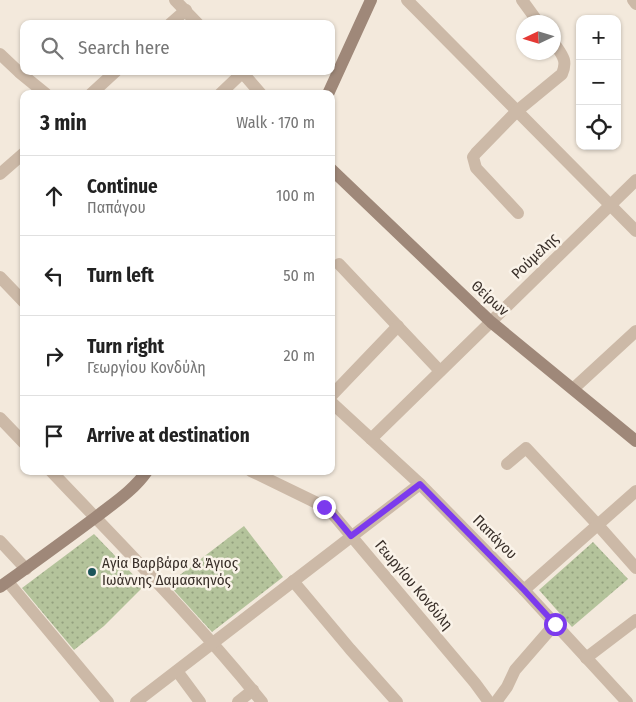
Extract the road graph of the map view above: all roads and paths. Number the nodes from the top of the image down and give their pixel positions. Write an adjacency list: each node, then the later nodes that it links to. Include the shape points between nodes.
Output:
1 (175, 0): 7 (street)
2 (371, 0): 22 (street)
3 (407, 0): 23 (street)
4 (522, 0): 8 (street)
5 (633, 0): 6 (street)
6 (636, 4)
7 (186, 10): 9 (street); 10 (street)
8 (533, 15)
9 (175, 20)
10 (195, 20)
11 (0, 54): 13 (street)
12 (561, 54): 23 (street, via 565,61 562,74)
13 (20, 73)
14 (23, 75): 18 (street)
15 (112, 75): 19 (street)
16 (239, 75): 20 (street)
17 (245, 75): 21 (street)
18 (41, 90)
19 (95, 90)
20 (224, 90)
21 (258, 90)
22 (330, 90)
23 (517, 111): 28 (street); 29 (street, via 474,157 476,168)
24 (20, 156): 26 (street)
25 (335, 173): 34 (street, Θείρων)
26 (0, 174)
27 (636, 180): 28 (street, Ρούμελης)
28 (610, 205): 30 (street); 34 (street, Ρούμελης)
29 (518, 213)
30 (636, 232)
31 (339, 264): 35 (street)
32 (0, 277): 33 (street)
33 (20, 298)
34 (491, 322): 37 (street, Ρούμελης); 38 (street, Θείρων)
35 (398, 326): 37 (street); 39 (street)
36 (636, 331): 38 (street)
37 (440, 371): 43 (street, Ρούμελης)
38 (573, 389): 44 (street, Θείρων)
39 (335, 392)
40 (335, 406): 43 (street, Παπάγου)
41 (0, 418): 42 (street)
42 (20, 439)
43 (371, 439): 49 (street, Παπάγου)
44 (636, 441)
45 (507, 464): 52 (street, via 526,448)
46 (55, 475): 51 (street)
47 (144, 475): 51 (street)
48 (259, 475): 53 (street, Γεωργίου Κονδύλη, via 324,507)
49 (420, 484): 53 (street); 59 (street, Παπάγου)
50 (636, 490): 52 (street)
51 (95, 518): 56 (street); 62 (street)
52 (597, 524): 55 (street); 59 (street)
53 (351, 536): 57 (street); 72 (street, Γεωργίου Κονδύλη)
54 (0, 541): 56 (street)
55 (636, 568)
56 (26, 569): 58 (street)
57 (293, 581): 62 (street); 71 (street)
58 (4, 585): 66 (street)
59 (524, 590): 61 (street, Παπάγου)
60 (636, 620): 63 (street)
61 (555, 624): 63 (street, Παπάγου); 73 (street, via 515,670)
62 (213, 644): 64 (street); 65 (street)
63 (586, 658): 74 (street, Παπάγου)
64 (177, 671): 67 (street); 68 (street)
65 (253, 690): 69 (street); 70 (street)
66 (108, 702)
67 (136, 702)
68 (200, 702)
69 (238, 702)
70 (262, 702)
71 (397, 702)
72 (489, 702)
73 (496, 702)
74 (627, 702)

